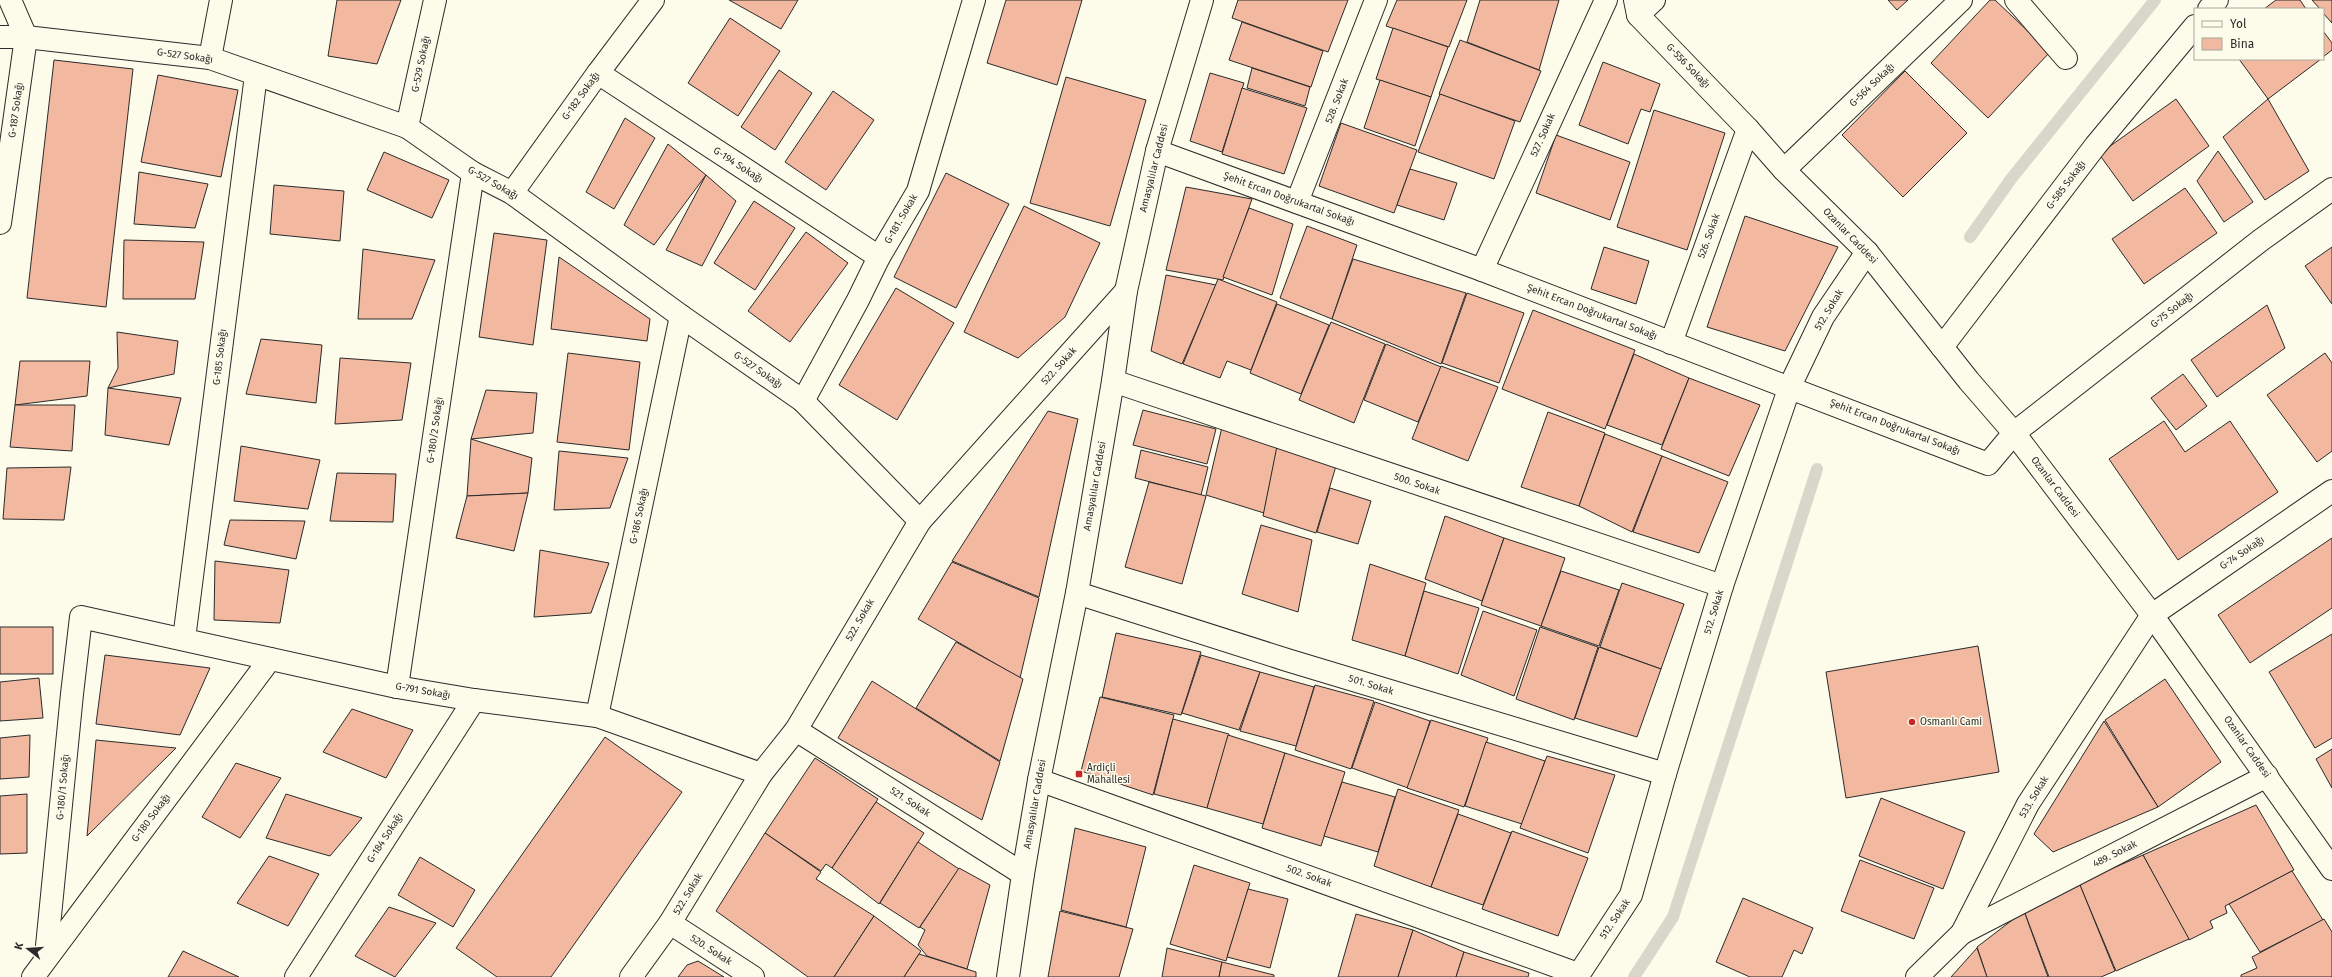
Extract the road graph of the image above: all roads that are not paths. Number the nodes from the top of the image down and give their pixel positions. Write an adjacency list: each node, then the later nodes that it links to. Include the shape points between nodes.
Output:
1 (10, 0): 17 (street)
2 (221, 0): 18 (street)
3 (435, 0): 22 (street, G-529 Sokağı)
4 (653, 0): 20 (street, G-182 Sokağı)
5 (974, 0): 32 (street, G-181. Sokak, via 918,191)
6 (1202, 0): 24 (street, Amasyalılar Caddesi)
7 (1376, 0): 29 (street, 528. Sokak)
8 (1606, 0): 33 (street, 527. Sokak)
9 (1654, 0): 13 (street)
10 (1960, 0): 25 (street, G-564 Sokağı)
11 (2016, 0): 19 (street)
12 (2217, 0): 14 (street)
13 (1636, 8): 23 (street, G-556 Sokağı)
14 (2210, 8)
15 (2194, 27): 37 (street, G-585 Sokağı, via 2096,145)
16 (0, 37): 17 (street, G-527 Sokağı)
17 (26, 37): 18 (street, G-527 Sokağı); 30 (street, G-187 Sokağı)
18 (210, 58): 21 (street, G-527 Sokağı)
19 (2066, 58)
20 (598, 72): 28 (street, G-182 Sokağı); 32 (street, G-194 Sokağı)
21 (256, 74): 22 (street, G-527 Sokağı); 48 (street, G-185 Sokağı)
22 (407, 128): 26 (street, G-527 Sokağı)
23 (1748, 128): 25 (street, Ozanlar Caddesi); 36 (street, 526. Sokak)
24 (1157, 151): 29 (street, Şehit Ercan Doğrukartal Sokağı); 34 (street, Amasyalılar Caddesi)
25 (1784, 170): 31 (street, Ozanlar Caddesi)
26 (473, 173): 28 (street, G-527 Sokağı); 50 (street, G-180/2 Sokağı)
27 (2332, 189): 41 (street, G-75 Sokağı, via 2261,240)
28 (512, 193): 35 (street, G-527 Sokağı)
29 (1297, 202): 33 (street, Şehit Ercan Doğrukartal Sokağı)
30 (0, 223)
31 (1867, 252): 37 (street, Ozanlar Caddesi); 39 (street, 512. Sokak, via 1823,318)
32 (879, 257): 40 (street, G-181. Sokak)
33 (1482, 270): 36 (street, Şehit Ercan Doğrukartal Sokağı)
34 (1126, 291): 38 (street, Amasyalılar Caddesi); 43 (street, 522. Sokak)
35 (681, 316): 40 (street, G-527 Sokağı); 52 (street, G-186 Sokağı)
36 (1671, 343): 39 (street, Şehit Ercan Doğrukartal Sokağı)
37 (1942, 347): 41 (street, Ozanlar Caddesi)
38 (1113, 381): 44 (street, 500. Sokak); 45 (street, Amasyalılar Caddesi)
39 (1790, 386): 41 (street, Şehit Ercan Doğrukartal Sokağı, via 1988,464); 44 (street, 512. Sokak)
40 (803, 401): 43 (street, G-527 Sokağı)
41 (2014, 433): 46 (street, Ozanlar Caddesi)
42 (2332, 491): 46 (street, G-74 Sokağı)
43 (920, 521): 53 (street, 522. Sokak)
44 (1722, 586): 55 (street, 512. Sokak)
45 (1077, 593): 55 (street, 501. Sokak, via 1287,660); 57 (street, Amasyalılar Caddesi)
46 (2152, 615): 56 (street, Ozanlar Caddesi); 61 (street, 533. Sokak, via 2028,804)
47 (81, 618): 48 (street, G-791 Sokağı); 62 (street, G-180/1 Sokağı)
48 (184, 639): 49 (street, G-791 Sokağı)
49 (270, 659): 50 (street, G-791 Sokağı); 62 (street, G-180 Sokağı)
50 (397, 687): 51 (street, G-791 Sokağı)
51 (474, 700): 52 (street, G-791 Sokağı); 65 (street, G-184 Sokağı)
52 (597, 716): 54 (street, G-791 Sokağı)
53 (796, 730): 54 (street, 522. Sokak); 59 (street, 521. Sokak)
54 (761, 774): 60 (street, 522. Sokak)
55 (1665, 774): 63 (street, 512. Sokak, via 1632,896)
56 (2267, 776): 58 (street, Ozanlar Caddesi); 61 (street, 489. Sokak)
57 (1039, 780): 59 (street, Amasyalılar Caddesi); 63 (street, 502. Sokak)
58 (2332, 869)
59 (1023, 874): 68 (street, Amasyalılar Caddesi)
60 (670, 924): 66 (street, 522. Sokak); 67 (street, 520. Sokak)
61 (1962, 933): 69 (street, 533. Sokak)
62 (46, 956): 64 (street, G-180 Sokağı)
63 (1577, 976)
64 (33, 977)
65 (296, 977)
66 (632, 977)
67 (753, 977)
68 (1008, 977)
69 (1917, 977)

